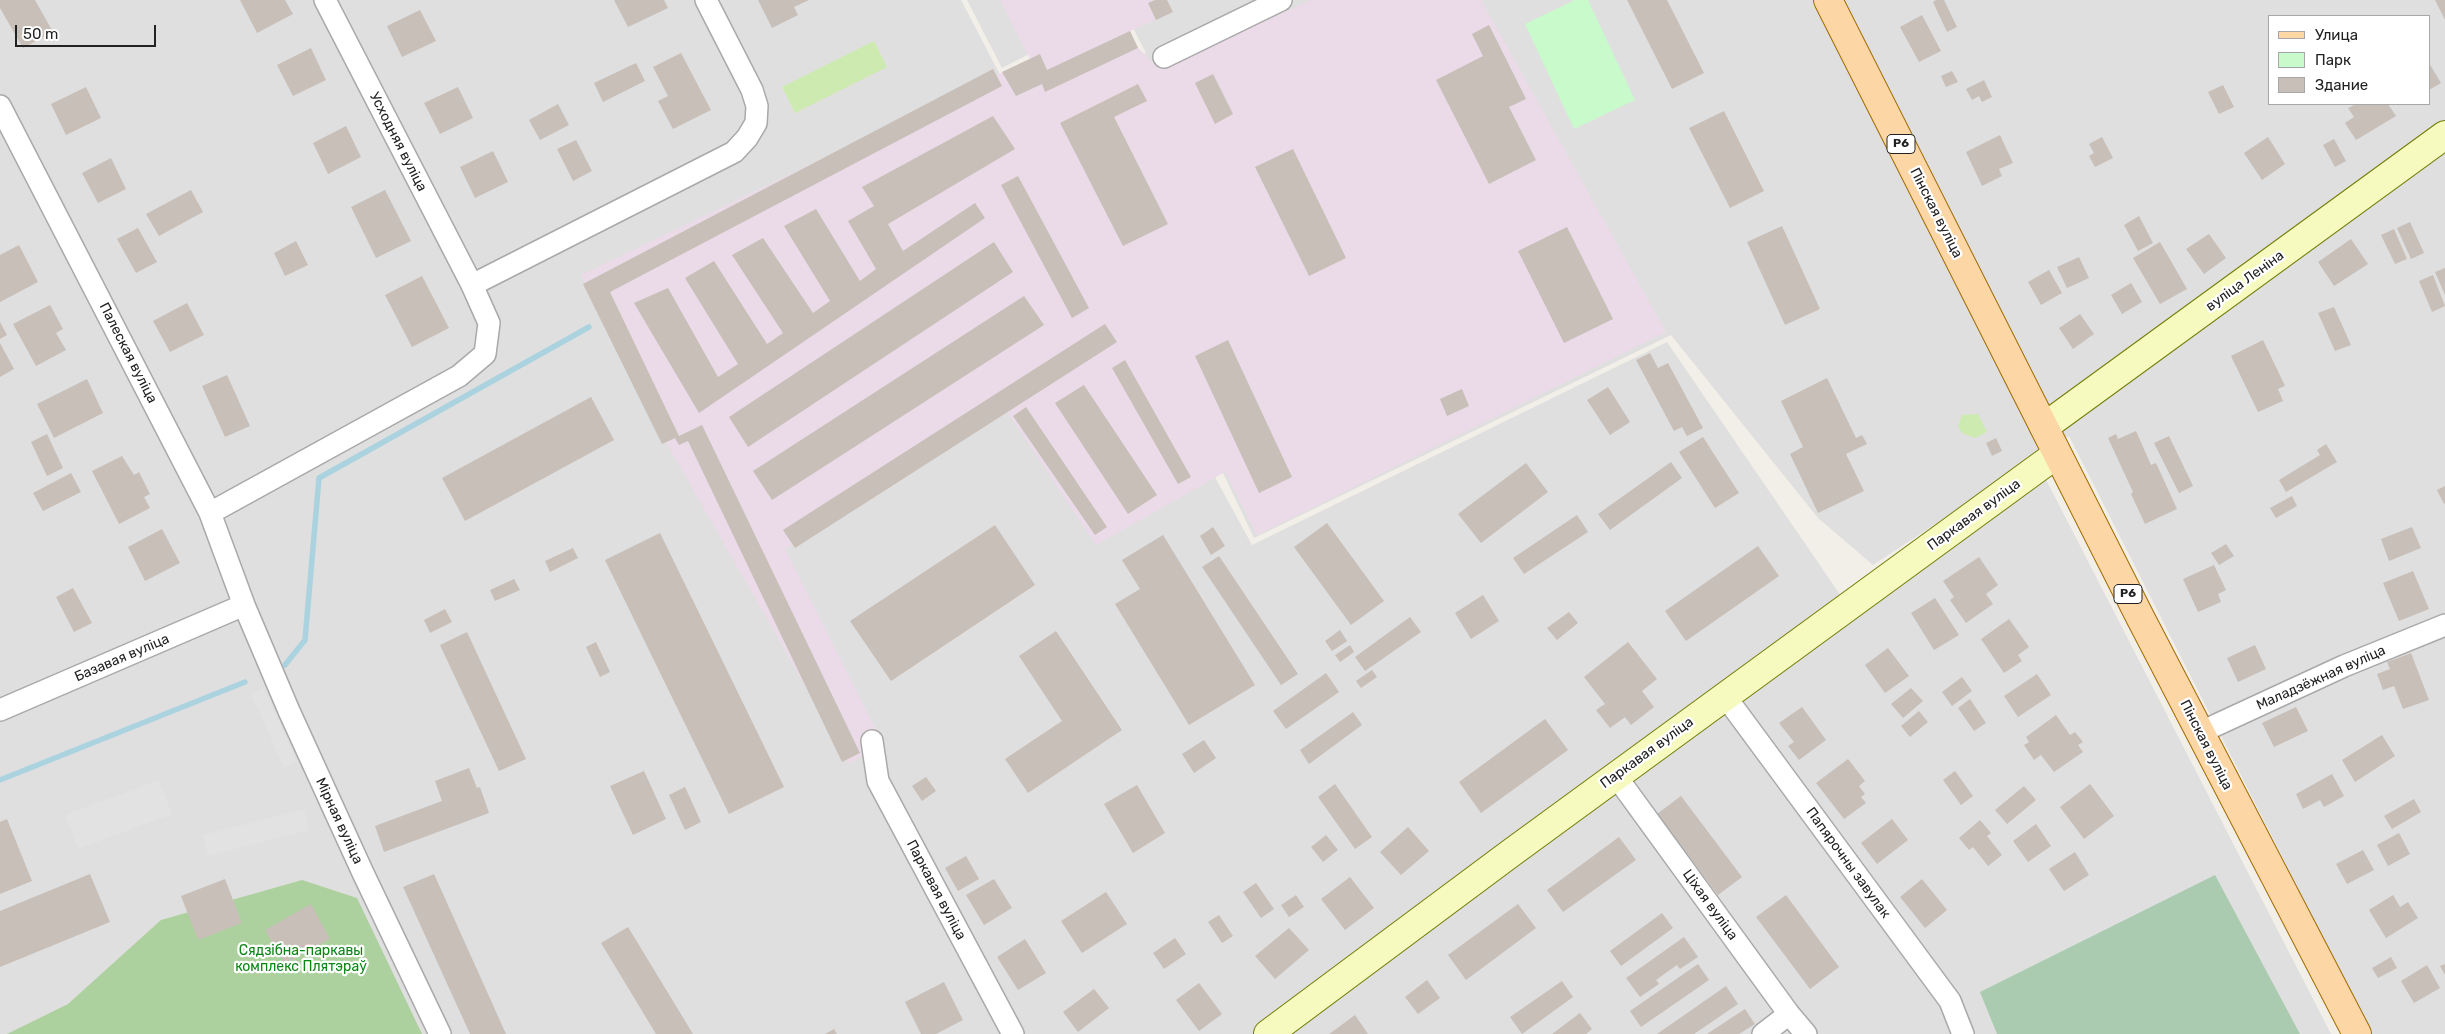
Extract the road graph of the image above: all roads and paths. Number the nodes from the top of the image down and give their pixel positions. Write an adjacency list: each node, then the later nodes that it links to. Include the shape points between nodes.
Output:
1 (324, 0): 8 (street, Усходняя вуліца)
2 (706, 0): 8 (street, via 757,106 756,123 747,138 734,152)
3 (1280, 0): 5 (street)
4 (1828, 0): 9 (main road, Пінская вуліца / Р6)
5 (1164, 57)
6 (0, 106): 11 (street, Палеская вуліца)
7 (2445, 135): 9 (street, вуліца Леніна)
8 (472, 285): 11 (street, Усходняя вуліца, via 489,323 485,354 459,376)
9 (2044, 427): 10 (main road, Р6)
10 (2057, 454): 14 (street, Паркавая вуліца); 16 (main road, Пінская вуліца / Р6)
11 (210, 512): 12 (street, Палеская вуліца)
12 (244, 606): 15 (street, Базавая вуліца); 20 (street, Мірная вуліца, via 330,801)
13 (2445, 625): 16 (street, Маладзёжная вуліца, via 2344,666)
14 (1725, 696): 18 (street, Паркавая вуліца); 25 (street, Папярочны завулак, via 1950,1000)
15 (0, 710)
16 (2199, 733): 26 (main road, Пінская вуліца / Р6)
17 (872, 742): 21 (street, Паркавая вуліца, via 878,781)
18 (1616, 776): 19 (street, Ціхая вуліца); 22 (street, Паркавая вуліца)
19 (1789, 1014): 23 (street); 24 (street, Ціхая вуліца)
20 (440, 1034)
21 (1013, 1034)
22 (1268, 1034)
23 (1762, 1034)
24 (1806, 1034)
25 (1964, 1034)
26 (2357, 1034)

